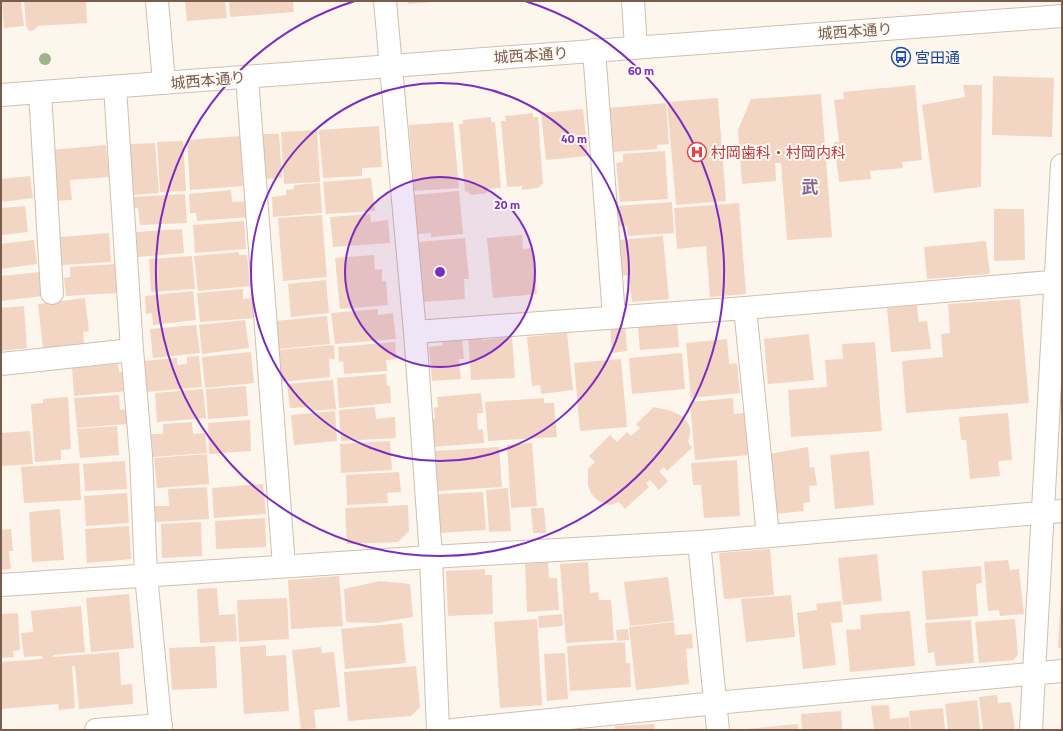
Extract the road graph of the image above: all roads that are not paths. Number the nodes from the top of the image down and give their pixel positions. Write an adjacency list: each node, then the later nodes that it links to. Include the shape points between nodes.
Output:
1 (157, 1): 9 (street)
2 (385, 1): 7 (street)
3 (632, 1): 5 (street)
4 (1062, 16): 5 (street, 城西本通り)
5 (636, 47): 6 (street, 城西本通り)
6 (594, 50): 7 (street, 城西本通り); 17 (street)
7 (390, 66): 8 (street, 城西本通り); 18 (street)
8 (247, 77): 9 (street, 城西本通り); 25 (street)
9 (164, 83): 10 (street, 城西本通り)
10 (115, 87): 11 (street, 城西本通り); 19 (street)
11 (40, 92): 12 (street, 城西本通り); 15 (street)
12 (1, 95)
13 (1062, 165): 14 (street)
14 (1059, 281): 16 (street); 21 (street)
15 (52, 293)
16 (744, 308): 17 (street); 22 (street)
17 (614, 316): 18 (street)
18 (415, 332): 24 (street)
19 (132, 350): 20 (street); 26 (street, via 142,455)
20 (1, 364)
21 (1052, 512): 22 (street); 29 (street)
22 (768, 536): 23 (street)
23 (699, 542): 24 (street); 30 (street)
24 (431, 556): 25 (street); 33 (street)
25 (284, 566): 26 (street)
26 (146, 575): 27 (street); 31 (street)
27 (1, 585)
28 (1062, 671): 29 (street)
29 (1034, 673): 30 (street); 36 (street)
30 (716, 704): 34 (street); 35 (street)
31 (161, 727): 32 (street)
32 (96, 730)
33 (438, 730)
34 (453, 730)
35 (718, 730)
36 (1031, 730)

